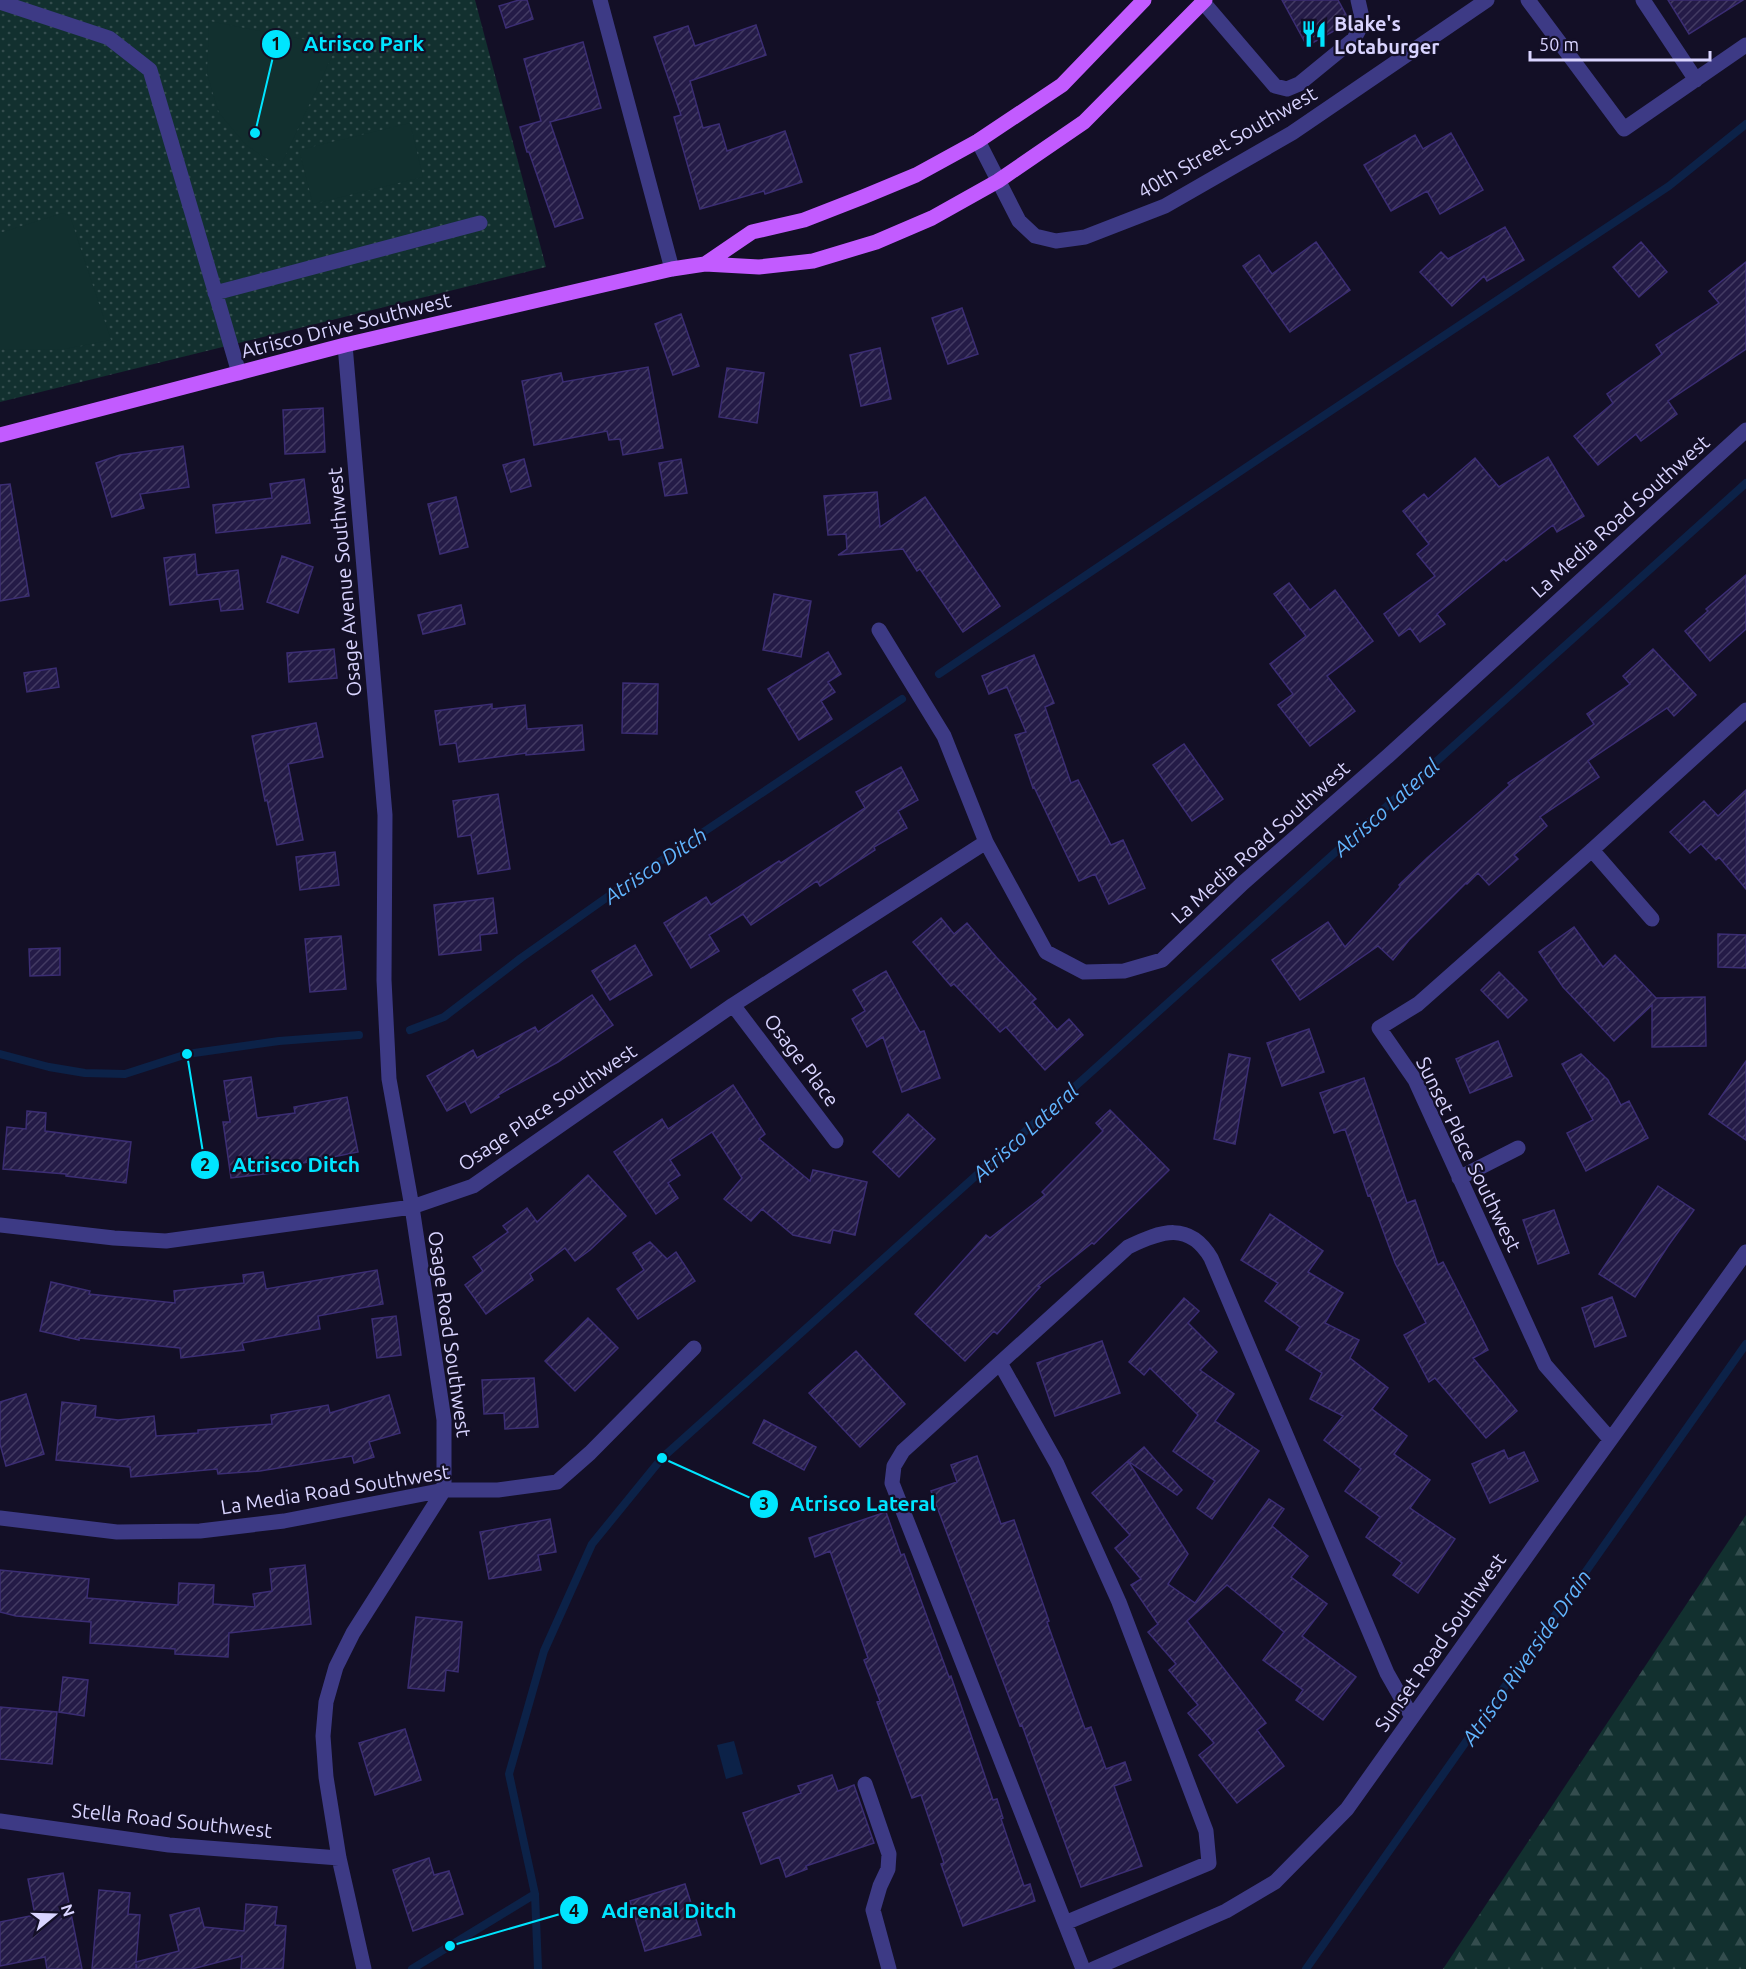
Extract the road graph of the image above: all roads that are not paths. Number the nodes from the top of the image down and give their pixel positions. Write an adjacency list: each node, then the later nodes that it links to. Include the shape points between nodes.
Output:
1 (600, 0): 15 (street)
2 (1144, 0): 11 (main road, Atrisco Drive Southwest, via 1062,85)
3 (1358, 0): 7 (street, via 1363,22 1354,39 1299,84 1287,88 1275,86)
4 (1487, 0): 12 (street, 40th Street Southwest, via 1292,133 1165,206 1085,237 1056,241 1035,236 1019,221)
5 (1528, 0): 10 (street, via 1624,129)
6 (1643, 0): 10 (street)
7 (1204, 1): 12 (main road, Atrisco Drive Southwest, via 1084,122)
8 (0, 2): 16 (street, via 109,38 150,70)
9 (1746, 45): 10 (street)
10 (1696, 80)
11 (978, 141): 12 (street, 40th Street Southwest); 14 (main road, Atrisco Drive Southwest, via 916,175 863,197 804,220 752,232)
12 (998, 181): 14 (main road, Atrisco Drive Southwest, via 932,218 876,242 813,261 759,267)
13 (480, 223): 16 (street)
14 (705, 264): 15 (main road, Atrisco Drive Southwest)
15 (672, 269): 17 (main road, Atrisco Drive Southwest)
16 (215, 293): 18 (street)
17 (345, 345): 18 (main road, Atrisco Drive Southwest); 23 (street, Osage Avenue Southwest)
18 (239, 373): 20 (main road, Atrisco Drive Southwest)
19 (1746, 430): 24 (street, La Media Road Southwest, via 1162,960 1124,971 1084,972 1046,952)
20 (0, 435)
21 (879, 630): 24 (street, La Media Road Southwest, via 944,736)
22 (1746, 710): 25 (street, Sunset Place Southwest)
23 (385, 815): 31 (street, Osage Road Southwest, via 384,980 389,1079)
24 (986, 842): 27 (street, Osage Place Southwest)
25 (1592, 850): 26 (street); 30 (street, Sunset Place Southwest, via 1418,1004 1379,1028 1415,1080)
26 (1652, 919)
27 (734, 1005): 28 (street, Osage Place); 31 (street, Osage Place Southwest, via 473,1186)
28 (836, 1141)
29 (1518, 1148): 30 (street)
30 (1459, 1178): 36 (street, Sunset Place Southwest, via 1545,1365)
31 (412, 1207): 32 (street, Osage Place Southwest, via 166,1241); 37 (street, Osage Road Southwest, via 444,1420)
32 (0, 1225)
33 (1746, 1252): 36 (street, Sunset Road Southwest)
34 (694, 1348): 37 (street, La Media Road Southwest, via 557,1482 498,1490)
35 (1000, 1363): 39 (street, via 1128,1247 1165,1232 1186,1234 1204,1245 1386,1672); 43 (street, via 903,1451 894,1466 892,1483); 43 (street, via 1057,1464 1114,1591 1206,1831 1209,1863)
36 (1610, 1439): 39 (street, Sunset Road Southwest)
37 (444, 1490): 38 (street, La Media Road Southwest, via 284,1521 200,1531 117,1532); 42 (street, via 353,1633 336,1667 326,1702 326,1776)
38 (0, 1518)
39 (1412, 1717): 47 (street, Sunset Road Southwest, via 1347,1809 1275,1881 1226,1911)
40 (865, 1784): 45 (street, via 889,1854 888,1869 873,1910)
41 (0, 1821): 42 (street, Stella Road Southwest, via 169,1845)
42 (339, 1858): 44 (street)
43 (1065, 1923): 46 (street)
44 (364, 1969)
45 (889, 1969)
46 (1083, 1969)
47 (1093, 1969)

